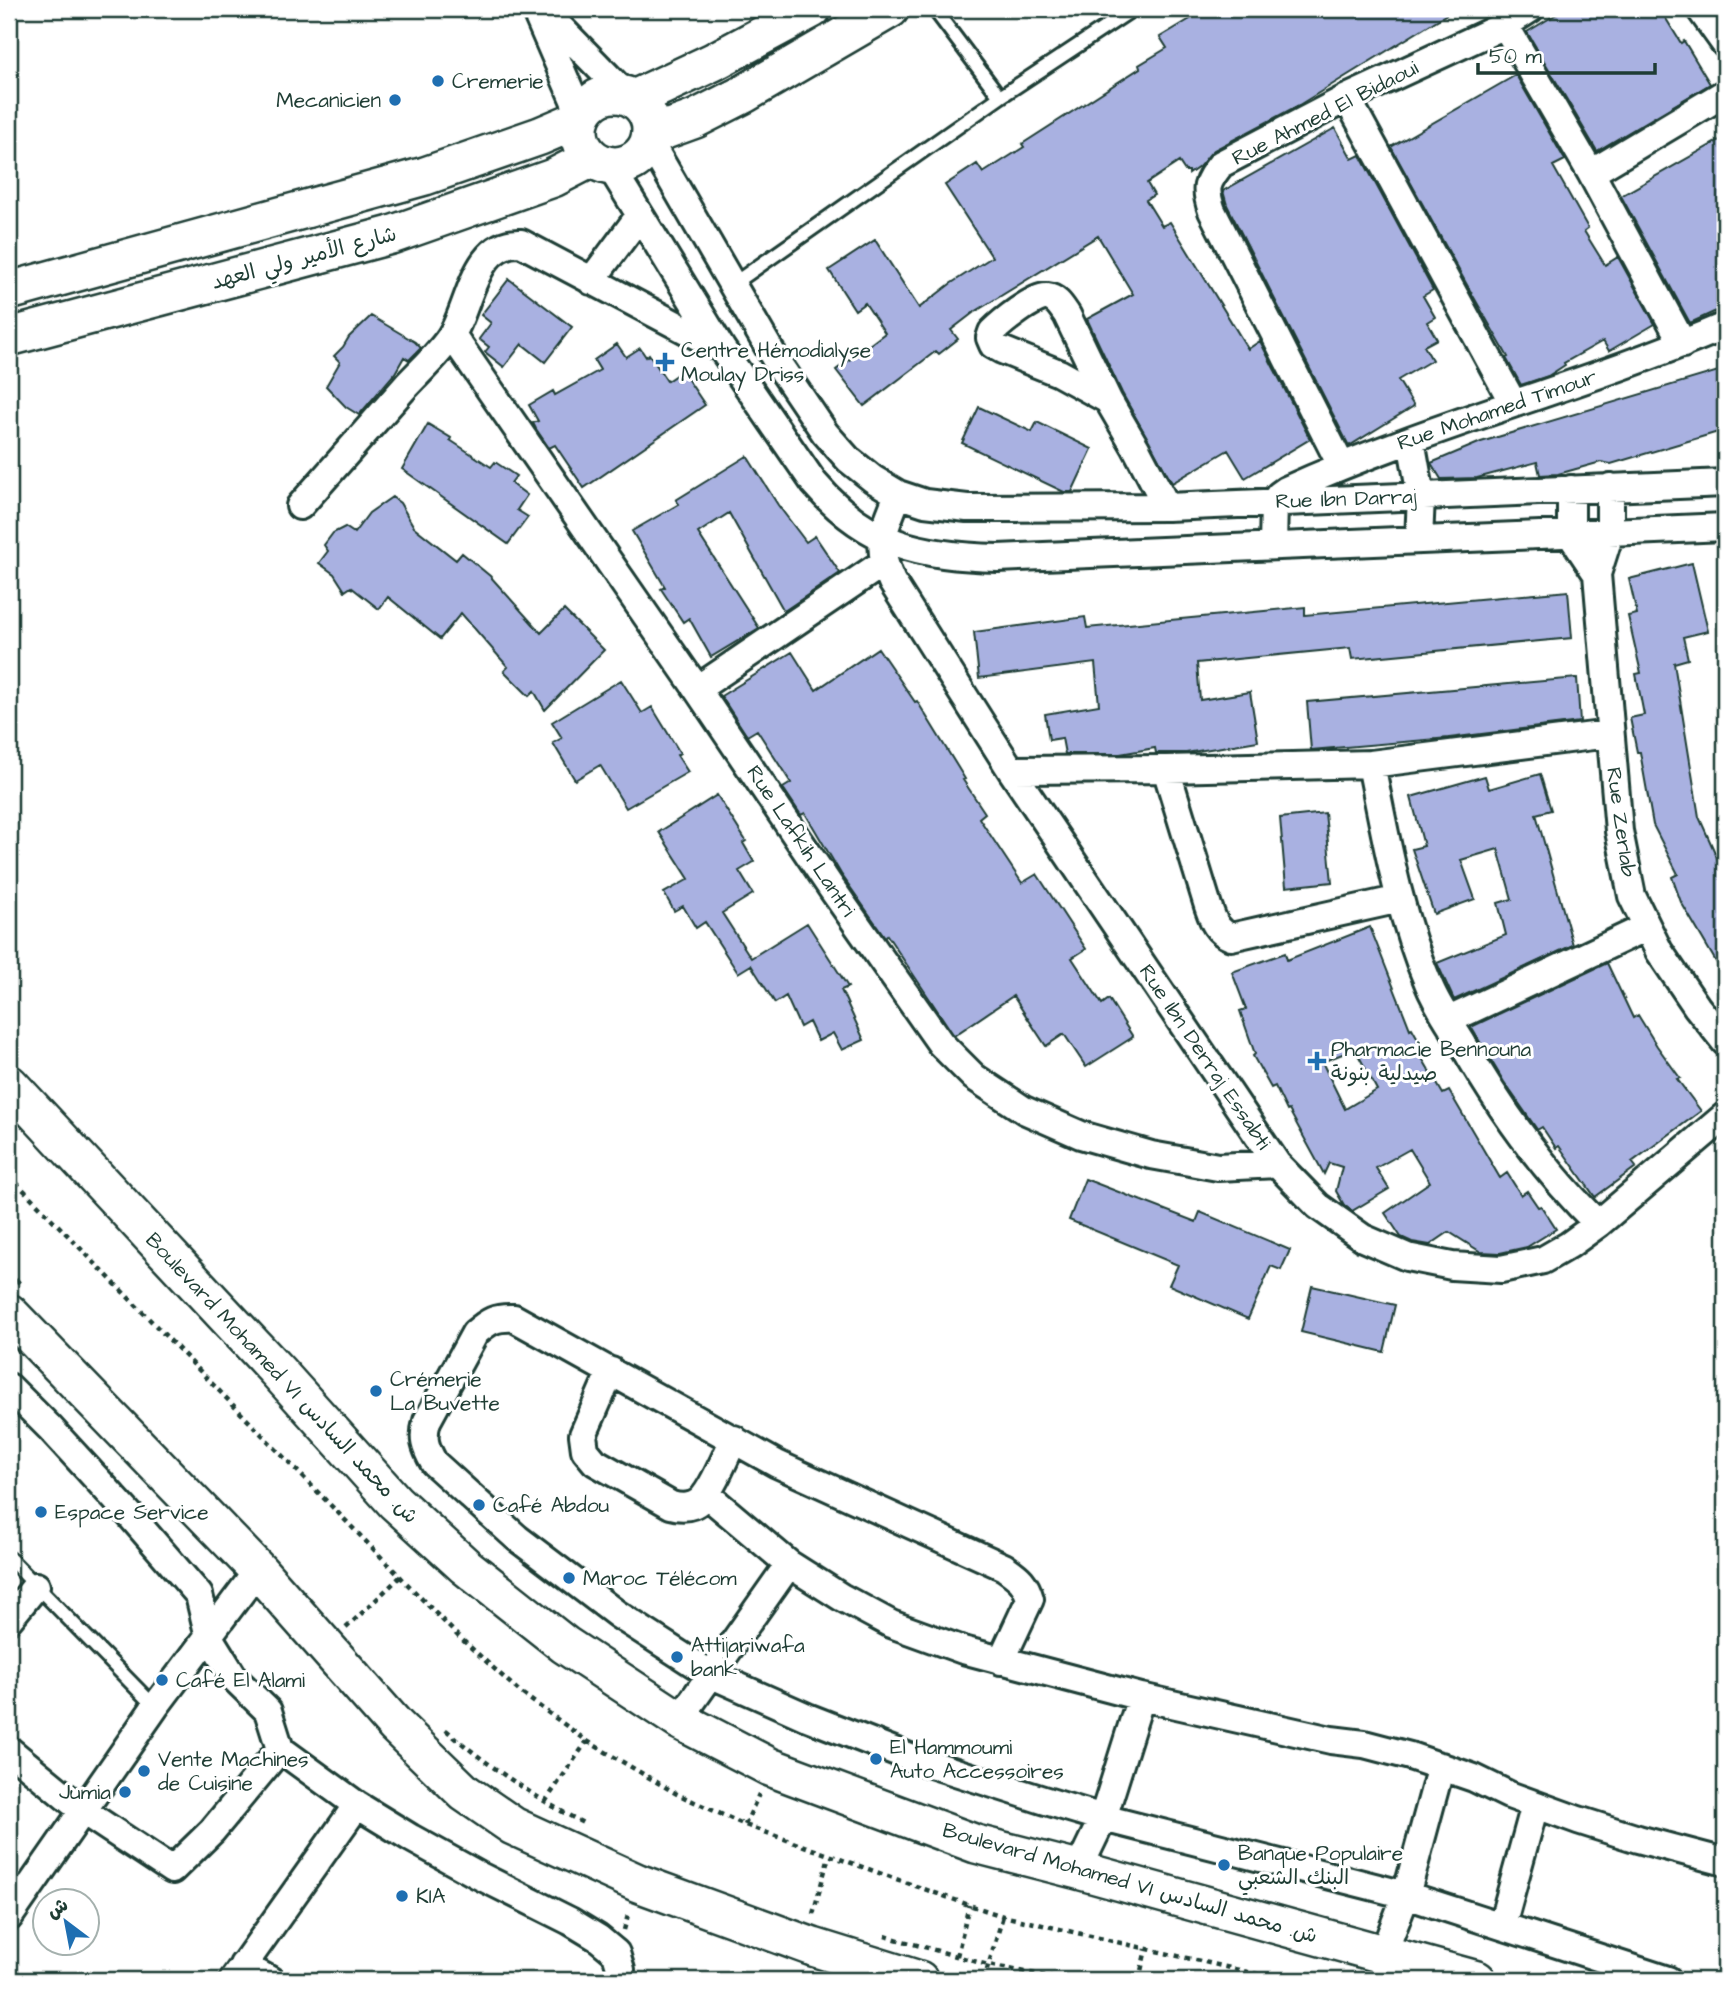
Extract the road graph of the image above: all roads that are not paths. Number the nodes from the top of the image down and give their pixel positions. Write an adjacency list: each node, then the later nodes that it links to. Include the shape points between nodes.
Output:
1 (535, 9): 15 (street)
2 (542, 9): 12 (street)
3 (812, 9): 12 (main road, via 713,62)
4 (890, 9): 16 (main road, via 744,93)
5 (934, 9): 13 (lane)
6 (1133, 9): 13 (lane)
7 (1530, 9): 9 (street, Rue Ahmed El Bidaoui)
8 (1700, 9): 10 (street)
9 (1506, 26): 14 (street, Rue Ahmed El Bidaoui); 18 (street)
10 (1725, 44)
11 (1725, 93): 18 (street)
12 (630, 97): 15 (main road, via 601,97); 16 (main road, via 647,113)
13 (1000, 97): 21 (lane)
14 (1347, 98): 29 (street); 31 (street, Rue Ahmed El Bidaoui, via 1222,164 1206,192)
15 (581, 117): 17 (main road, via 580,140 586,152); 22 (main road, via 425,176)
16 (650, 138): 17 (main road, via 634,160 620,166); 21 (street, Rue Ibn Darraj)
17 (601, 162): 19 (street, Rue Ibn Darraj); 25 (main road, شارع الأمير ولي العهد, via 391,235)
18 (1591, 173): 26 (street)
19 (640, 215): 20 (street); 27 (street, Rue Ibn Darraj)
20 (591, 281): 24 (street, via 521,243 502,246 482,265); 27 (street)
21 (731, 285): 35 (street, Rue Ibn Darraj, via 825,433 848,459)
22 (9, 291)
23 (1725, 326): 26 (street, Rue Mohamed Timour)
24 (452, 335): 38 (street); 47 (street, Rue Lafkih Lantri)
25 (9, 337)
26 (1684, 344): 29 (street, Rue Mohamed Timour)
27 (722, 349): 45 (street, Rue Ibn Darraj, via 814,483)
28 (1108, 400): 28 (street, via 1058,302 1038,297 992,332 993,345); 39 (street)
29 (1513, 403): 30 (street, Rue Mohamed Timour)
30 (1411, 440): 31 (street, Rue Mohamed Timour); 36 (street)
31 (1341, 465): 37 (street, Rue Mohamed Timour, via 1286,490)
32 (1725, 483): 33 (street, Rue Ibn Darraj)
33 (1610, 487): 34 (street, Rue Ibn Darraj); 41 (street, Rue ZerIab)
34 (1571, 489): 36 (street, Rue Ibn Darraj); 42 (street)
35 (898, 494): 39 (street, Rue Ibn Darraj, via 967,508); 45 (street)
36 (1421, 496): 37 (street, Rue Ibn Darraj); 43 (street)
37 (1274, 502): 39 (street, Rue Ibn Darraj); 44 (street)
38 (300, 506)
39 (1167, 507)
40 (1725, 527): 41 (street, Rue Ibn Darraj)
41 (1610, 533): 42 (street, Rue Ibn Darraj); 46 (street, Rue ZerIab)
42 (1571, 535): 43 (street, Rue Ibn Darraj); 46 (street, Rue ZerIab)
43 (1419, 540): 44 (street, Rue Ibn Darraj)
44 (1273, 546): 45 (street, Rue Ibn Darraj, via 998,558)
45 (883, 551): 47 (street); 51 (street, Rue Ibn Derraj Essabti, via 892,582)
46 (1597, 574): 48 (street, Rue ZerIab)
47 (697, 689): 58 (street, Rue Lafkih Lantri, via 941,1044 974,1077 1024,1110 1093,1138 1218,1167)
48 (1609, 734): 49 (street); 53 (street, Rue ZerIab, via 1619,831 1632,896)
49 (1371, 764): 50 (street); 52 (street)
50 (1166, 769): 51 (street); 52 (street, via 1208,906 1222,933 1231,937)
51 (1011, 770): 58 (street, Rue Ibn Derraj Essabti)
52 (1400, 900): 54 (street, via 1430,987)
53 (1647, 927): 54 (street); 55 (street, Rue ZerIab, via 1681,985)
54 (1449, 1020): 59 (street, via 1516,1129 1567,1194)
55 (1725, 1042)
56 (9, 1084): 75 (main road, Boulevard Mohamed VI ش. محمد السادس, via 395,1503 565,1645)
57 (1725, 1116): 59 (street, Rue Ibn Derraj Essabti)
58 (1277, 1164): 59 (street, Rue Ibn Derraj Essabti, via 1318,1206 1363,1238 1407,1257 1452,1266 1501,1269 1543,1260)
59 (1598, 1224)
60 (9, 1312): 67 (main road)
61 (611, 1371): 63 (street); 64 (street, via 583,1435 585,1450 596,1462 671,1505 696,1505); 72 (street, via 514,1318 486,1323 475,1333 427,1421 423,1434 427,1450 434,1463 517,1538 617,1614)
62 (9, 1387): 70 (street, via 198,1595)
63 (734, 1439): 64 (street); 71 (street, via 1019,1578 1030,1599)
64 (706, 1494): 66 (street)
65 (9, 1558): 68 (lane)
66 (789, 1564): 71 (street, via 891,1624); 72 (street)
67 (258, 1570): 70 (street); 92 (main road, via 396,1726 465,1793 513,1826 638,1883 813,1948)
68 (36, 1586): 69 (street); 74 (lane)
69 (9, 1619)
70 (209, 1637): 74 (street); 76 (street, via 235,1679 268,1711)
71 (1001, 1661): 73 (street)
72 (710, 1674): 75 (street); 82 (street, via 912,1758)
73 (1141, 1697): 78 (street, via 1364,1744); 82 (street)
74 (155, 1707): 81 (street)
75 (679, 1720): 84 (main road, Boulevard Mohamed VI ش. محمد السادس, via 771,1768 976,1844)
76 (280, 1749): 79 (street); 81 (street, via 212,1831 172,1870)
77 (9, 1750): 81 (street)
78 (1441, 1766): 80 (street); 85 (street)
79 (357, 1805): 89 (street); 91 (street, via 598,1938 616,1953 621,1970)
80 (1535, 1805): 83 (street); 87 (street)
81 (83, 1811): 86 (street)
82 (1103, 1818): 84 (street); 85 (street)
83 (1725, 1862)
84 (1078, 1870): 88 (main road, Boulevard Mohamed VI ش. محمد السادس)
85 (1406, 1895): 87 (street); 88 (street)
86 (9, 1917)
87 (1502, 1925): 94 (street)
88 (1383, 1954): 93 (main road, Boulevard Mohamed VI ش. محمد السادس)
89 (238, 1973): 90 (street)
90 (270, 1980)
91 (617, 1980)
92 (919, 1980)
93 (1476, 1980)
94 (1668, 1980)

